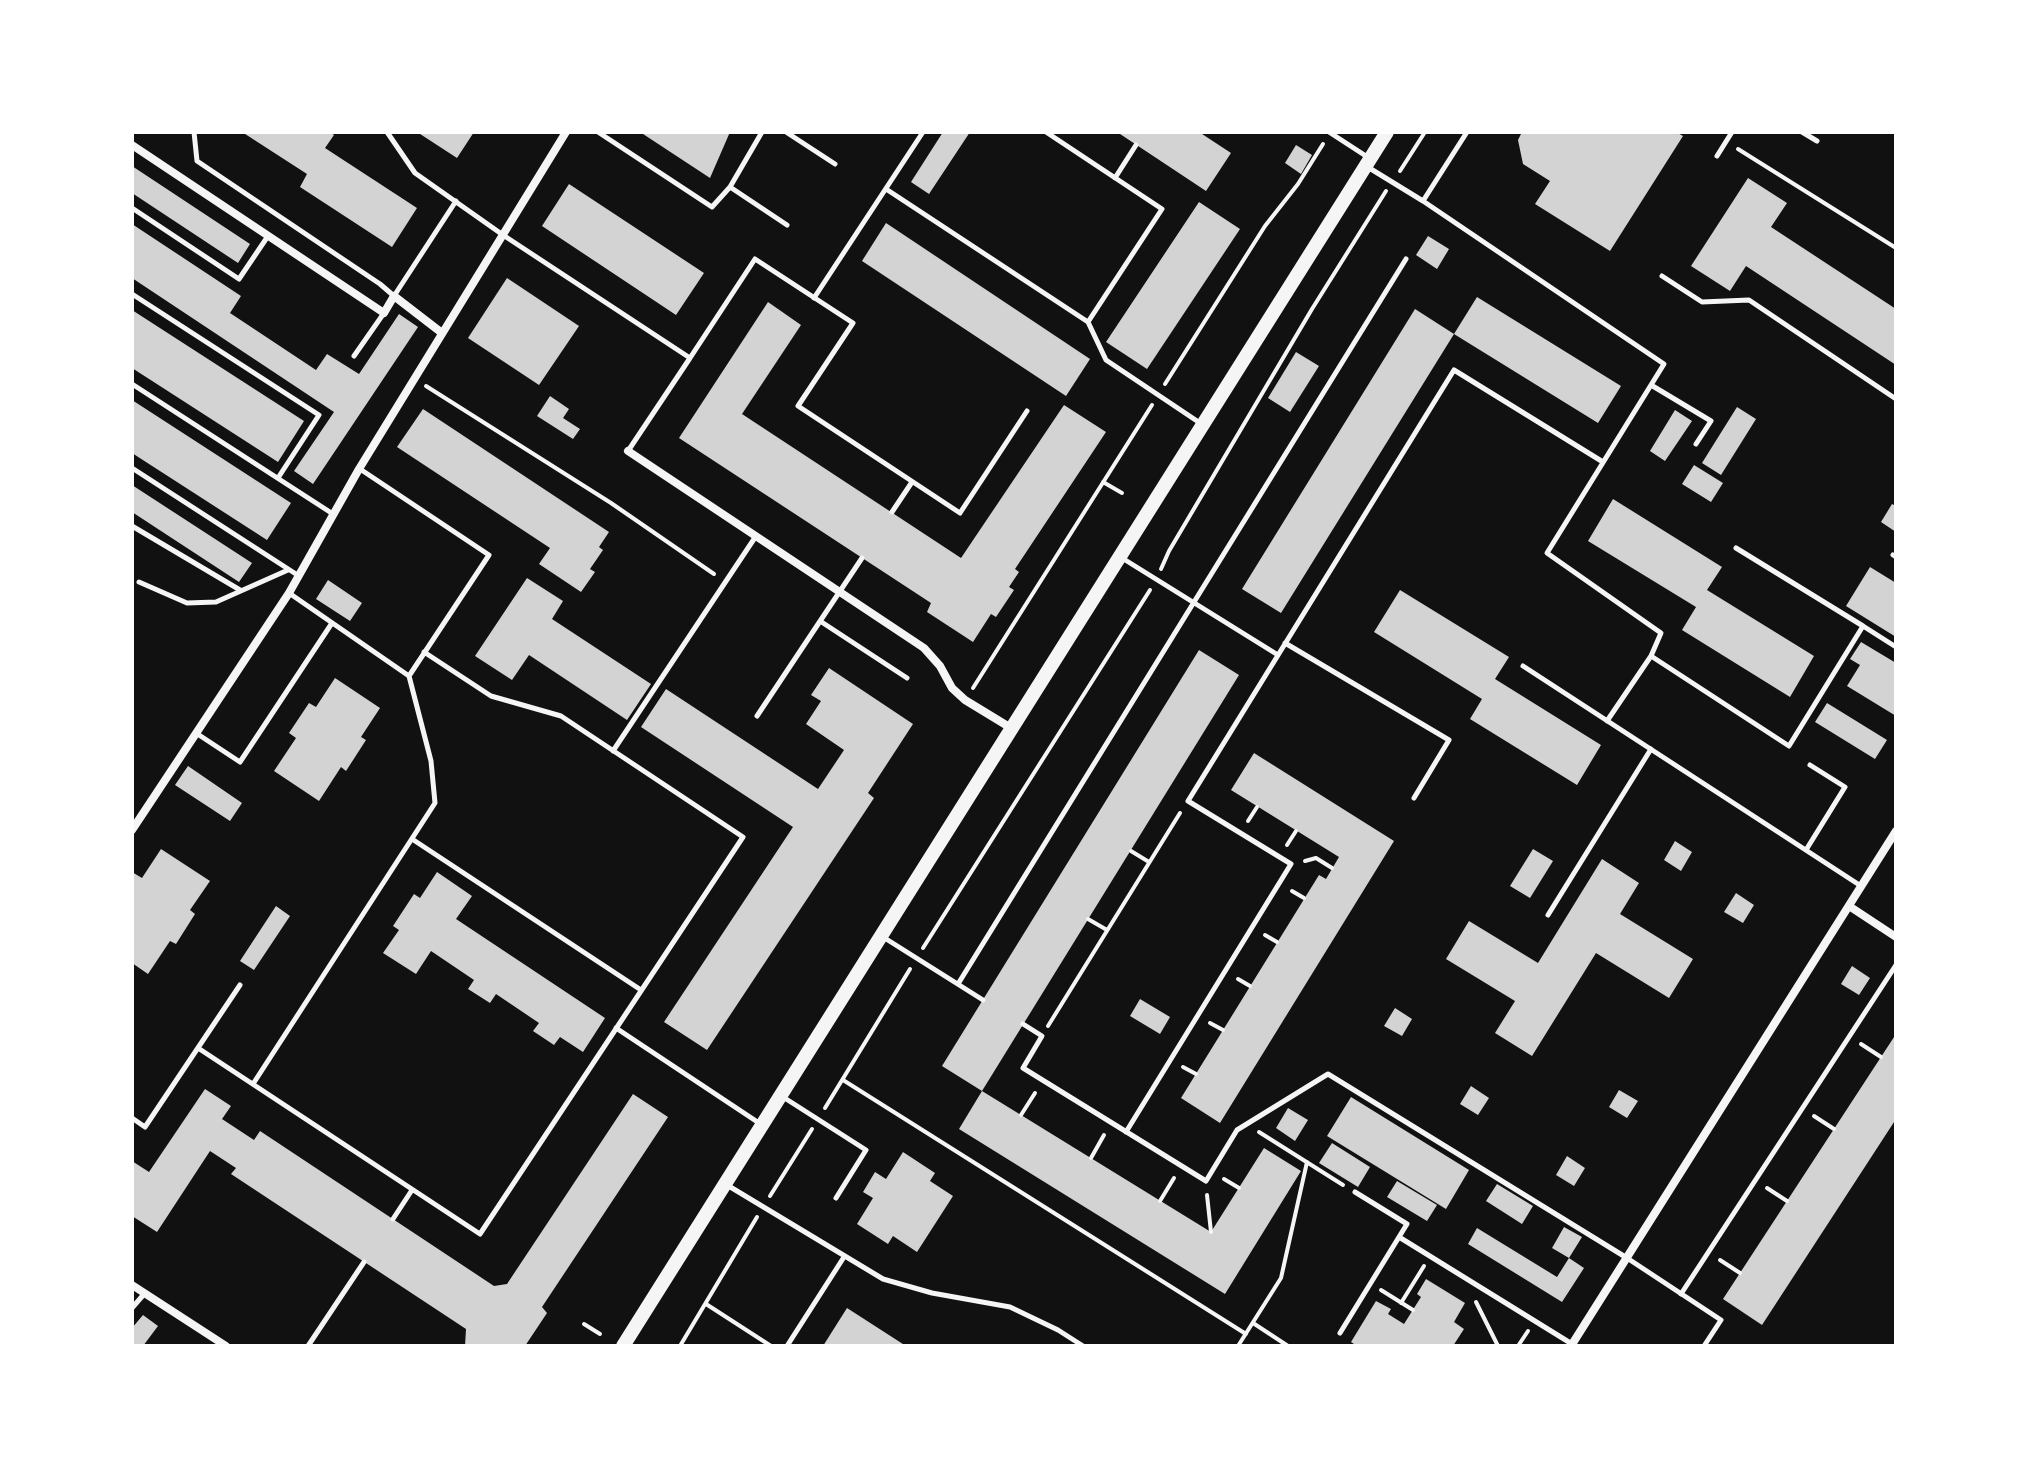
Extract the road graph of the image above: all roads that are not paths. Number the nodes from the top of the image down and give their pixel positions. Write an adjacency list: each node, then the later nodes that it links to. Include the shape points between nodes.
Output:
1 (194, 132): 32 (lane, via 197,161)
2 (387, 132): 23 (lane, via 415,173)
3 (566, 132): 27 (street)
4 (598, 132): 21 (lane, via 712,207)
5 (762, 132): 21 (lane)
6 (786, 132): 19 (lane)
7 (923, 132): 22 (lane)
8 (1046, 132): 20 (lane)
9 (1330, 132): 18 (lane)
10 (1387, 132): 18 (main road)
11 (1467, 132): 24 (lane)
12 (1732, 132): 17 (lane)
13 (1802, 132): 14 (lane)
14 (1817, 141)
15 (132, 145): 28 (street)
16 (1136, 145): 20 (lane)
17 (1717, 156)
18 (1368, 162): 24 (lane); 43 (main road)
19 (835, 164)
20 (1115, 178): 35 (lane, via 1162,209)
21 (730, 187): 26 (lane)
22 (886, 189): 33 (lane); 35 (lane)
23 (456, 201): 27 (lane); 32 (lane)
24 (1423, 201): 40 (lane, via 1664,364)
25 (132, 208): 28 (lane, via 239,279)
26 (787, 225)
27 (503, 235): 36 (street); 38 (lane)
28 (268, 236): 34 (street)
29 (1406, 259): 64 (lane)
30 (1662, 276): 41 (lane, via 1702,302 1749,300)
31 (132, 294): 49 (lane, via 319,415)
32 (394, 296): 34 (street); 36 (street)
33 (814, 298): 38 (lane, via 755,259); 50 (lane, via 853,323 798,406)
34 (384, 313): 37 (lane)
35 (1088, 322): 43 (lane, via 1106,360)
36 (442, 333): 48 (street)
37 (354, 356)
38 (690, 358): 45 (lane)
39 (132, 384): 49 (lane)
40 (1651, 385): 44 (lane, via 1711,421); 46 (lane)
41 (1896, 399)
42 (1027, 411): 50 (lane, via 960,513)
43 (1202, 424): 56 (main road)
44 (1696, 444)
45 (628, 451): 54 (street)
46 (1603, 462): 68 (lane, via 1454,370); 72 (lane, via 1547,553 1661,633)
47 (132, 468): 58 (lane)
48 (359, 469): 52 (street); 70 (lane, via 489,555)
49 (278, 478): 52 (lane)
50 (912, 482): 51 (lane)
51 (892, 512)
52 (333, 514): 59 (street)
53 (132, 526): 61 (lane)
54 (756, 536): 62 (street); 81 (lane)
55 (1736, 548): 67 (lane)
56 (1119, 556): 64 (lane); 78 (main road)
57 (862, 558): 62 (lane)
58 (289, 570): 59 (lane); 61 (lane)
59 (299, 576): 63 (street)
60 (139, 582): 61 (lane, via 187,603 216,602)
61 (240, 590)
62 (840, 591): 65 (lane); 78 (street, via 924,648 965,700)
63 (289, 593): 66 (lane); 79 (street)
64 (1194, 603): 71 (lane); 94 (lane)
65 (820, 621): 75 (lane); 76 (lane)
66 (332, 623): 74 (lane); 79 (lane, via 240,762)
67 (1863, 626): 69 (lane); 72 (lane, via 1789,746)
68 (1285, 643): 71 (lane); 83 (lane, via 1449,740)
69 (1896, 647)
70 (424, 652): 74 (lane); 81 (lane, via 491,696 561,716)
71 (1278, 655): 105 (lane, via 1188,801 1291,864)
72 (1651, 656): 77 (lane)
73 (1523, 666): 77 (lane)
74 (409, 676): 86 (lane, via 431,761 435,803)
75 (907, 678)
76 (757, 716)
77 (1607, 721): 80 (lane)
78 (1011, 728): 91 (main road)
79 (196, 733): 84 (street)
80 (1651, 749): 87 (lane); 90 (lane)
81 (613, 751): 96 (lane, via 743,837)
82 (1810, 765): 87 (lane, via 1845,787)
83 (1414, 798)
84 (132, 830)
85 (1896, 831): 88 (street)
86 (412, 839): 96 (lane); 101 (lane)
87 (1806, 850): 88 (lane)
88 (1861, 886): 89 (street)
89 (1849, 906): 92 (street); 113 (street)
90 (1548, 915)
91 (882, 937): 94 (lane); 102 (main road)
92 (1896, 937)
93 (1896, 965): 117 (lane)
94 (958, 984): 97 (lane)
95 (240, 985): 100 (lane)
96 (641, 990): 99 (lane)
97 (983, 1000)
98 (1023, 1024): 105 (lane, via 1042,1036 1023,1068)
99 (616, 1028): 104 (lane); 107 (lane, via 480,1234)
100 (198, 1048): 101 (lane); 103 (lane, via 145,1127)
101 (253, 1084): 107 (lane)
102 (782, 1097): 104 (main road); 109 (lane, via 866,1150)
103 (132, 1118)
104 (763, 1126): 106 (main road)
105 (1126, 1132): 113 (lane, via 1206,1181 1237,1130 1328,1074)
106 (726, 1184): 112 (lane); 123 (main road)
107 (412, 1189): 110 (lane)
108 (1355, 1192): 111 (lane, via 1407,1224)
109 (836, 1198)
110 (393, 1219)
111 (1399, 1237): 119 (lane); 120 (lane)
112 (844, 1257): 124 (lane); 125 (lane, via 883,1279 1010,1307)
113 (1627, 1258): 117 (lane); 120 (street)
114 (364, 1262): 122 (lane)
115 (132, 1285): 116 (street)
116 (145, 1293): 118 (lane); 121 (street)
117 (1681, 1294): 126 (lane, via 1721,1320)
118 (132, 1308)
119 (1340, 1333)
120 (1572, 1345)
121 (226, 1346)
122 (308, 1346)
123 (623, 1346)
124 (787, 1346)
125 (1083, 1346)
126 (1704, 1346)

